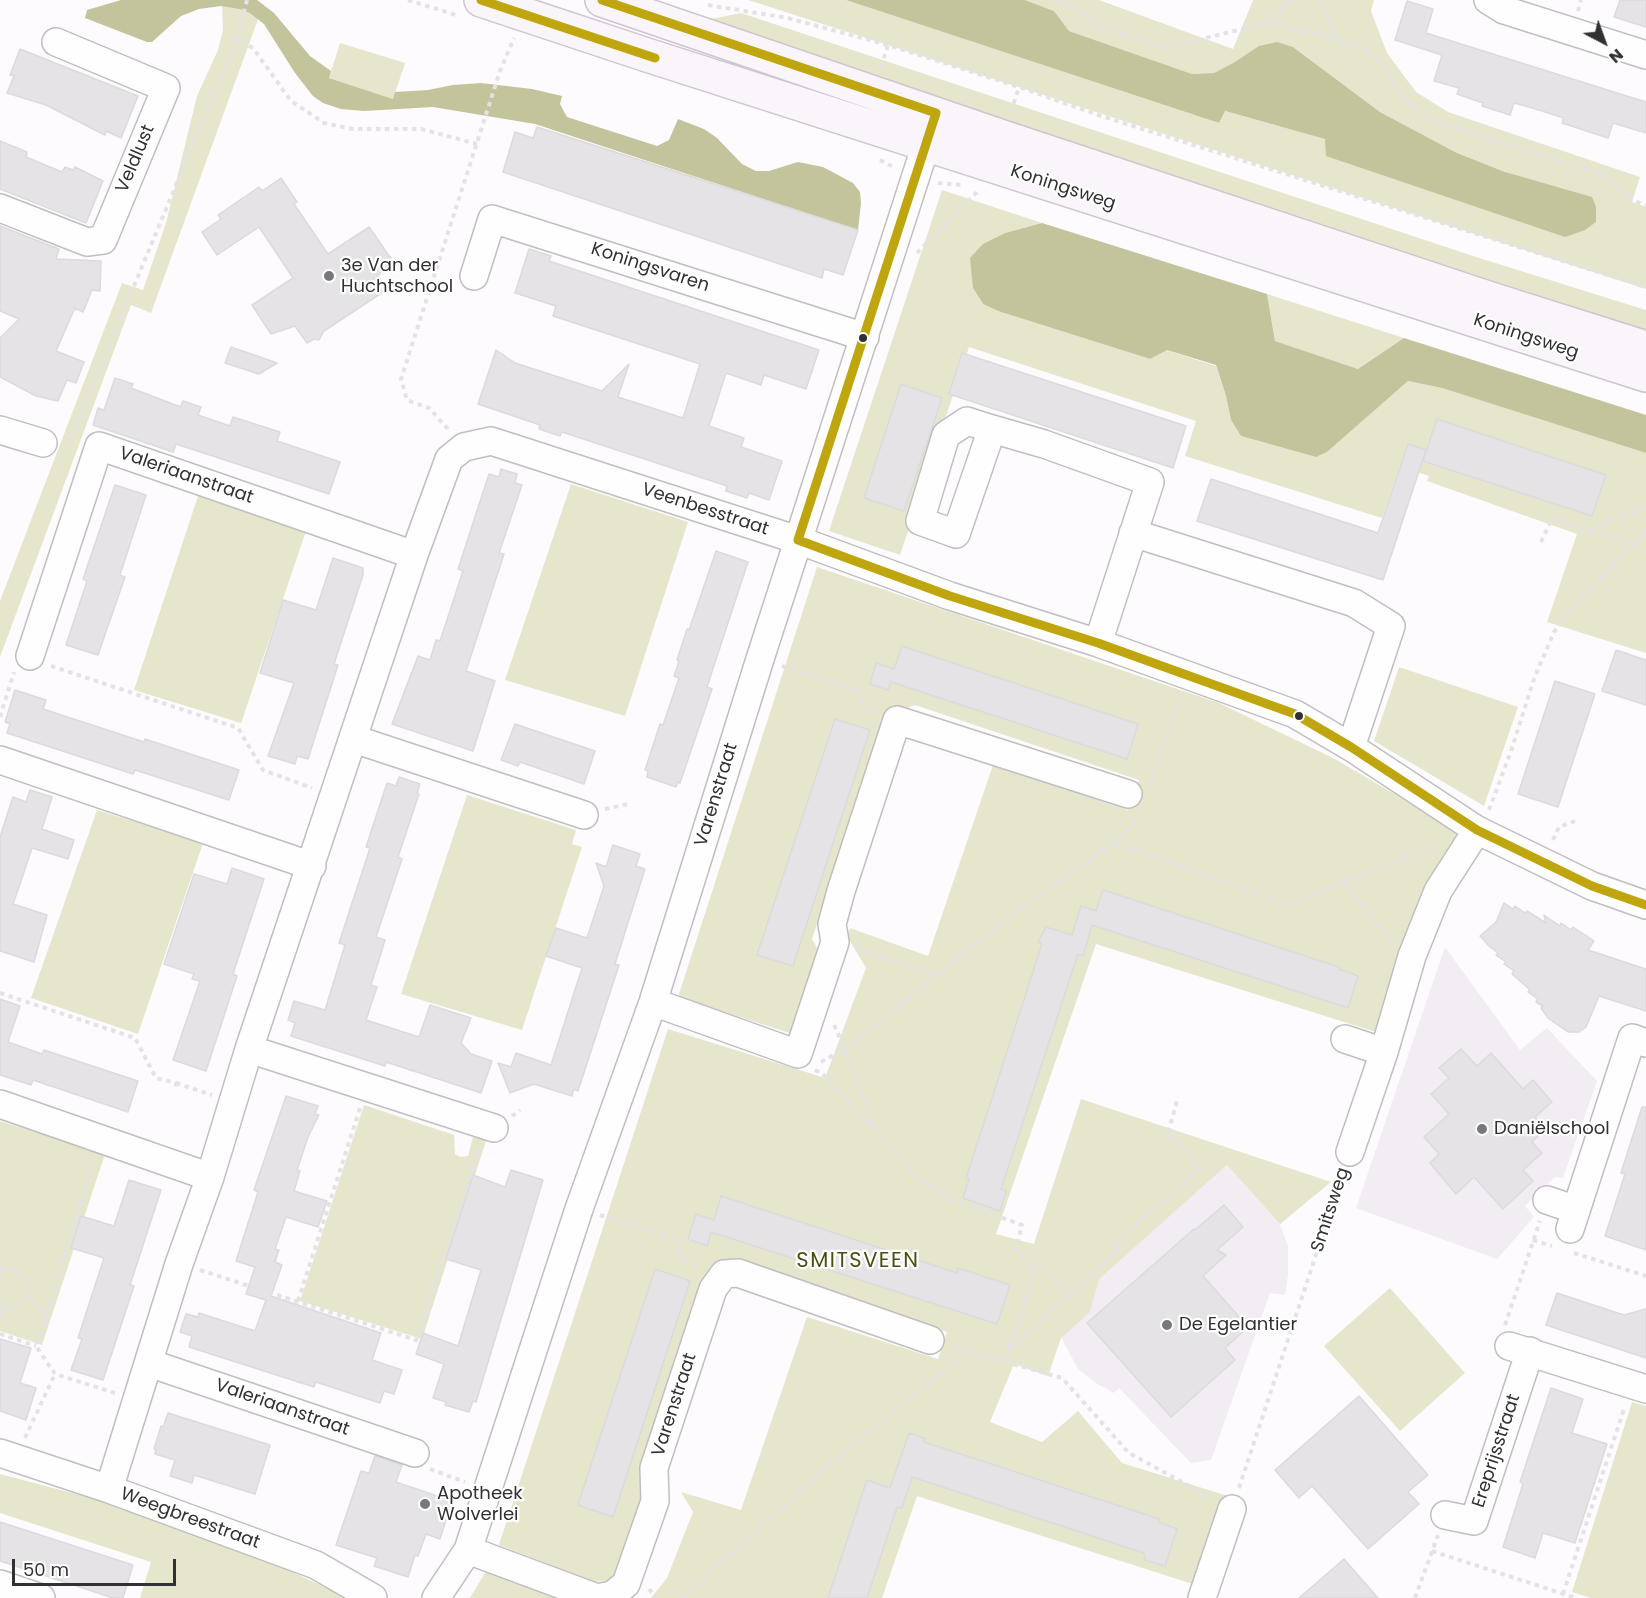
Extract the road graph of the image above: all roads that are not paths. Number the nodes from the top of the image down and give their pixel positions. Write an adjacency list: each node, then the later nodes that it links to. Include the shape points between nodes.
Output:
1 (481, 0): 5 (main road, Koningsweg)
2 (596, 0): 5 (street)
3 (602, 0): 8 (main road, Koningsweg)
4 (1488, 0): 7 (street, via 1504,10)
5 (585, 33): 8 (main road, Koningsweg, via 650,56)
6 (56, 42): 10 (street, Veldlust, via 166,88 103,240 87,242)
7 (1646, 55)
8 (932, 128): 9 (main road, Koningsweg); 12 (street, Varenstraat)
9 (998, 152): 13 (main road, Koningsweg); 14 (main road, Koningsweg)
10 (0, 208)
11 (474, 276): 12 (street, Koningsvaren, via 492,219)
12 (865, 337): 19 (street, Varenstraat)
13 (1646, 348)
14 (1646, 375)
15 (992, 429): 18 (street, via 1150,482)
16 (0, 430): 17 (street)
17 (55, 445)
18 (1133, 533): 21 (street); 24 (street, via 1354,603 1391,626)
19 (798, 540): 20 (street, Veenbesstraat, via 491,441 457,453); 21 (street, Veenbesstraat, via 950,596); 31 (street, Varenstraat)
20 (414, 555): 22 (street, Valeriaanstraat, via 99,446); 23 (street)
21 (1098, 643): 24 (street, Veenbesstraat, via 1295,714)
22 (30, 656)
23 (354, 739): 27 (street); 29 (street)
24 (1351, 747): 28 (street, Veenbesstraat)
25 (0, 760): 29 (street)
26 (1136, 797): 31 (street, via 897,720 832,924 835,942 798,1054)
27 (584, 815)
28 (1477, 830): 30 (street, Veenbesstraat, via 1592,886); 35 (street, Smitsweg, via 1438,891 1412,957)
29 (312, 866): 34 (street)
30 (1646, 905)
31 (653, 1002): 49 (street, Varenstraat, via 579,1209)
32 (1345, 1039): 35 (street)
33 (1646, 1043): 40 (street, via 1632,1038 1567,1235)
34 (249, 1049): 37 (street); 39 (street)
35 (1384, 1052): 38 (street, Smitsweg)
36 (0, 1104): 39 (street)
37 (491, 1127)
38 (1350, 1152)
39 (210, 1177): 42 (street)
40 (1546, 1200)
41 (930, 1340): 49 (street, Varenstraat, via 738,1273 723,1274 713,1289 654,1468 655,1501 626,1584 612,1595 597,1598)
42 (149, 1363): 44 (street, Valeriaanstraat); 46 (street)
43 (1639, 1386): 48 (street, Ereprijsstraat, via 1520,1348 1474,1521)
44 (415, 1452)
45 (8, 1455): 46 (street, Weegbreestraat)
46 (109, 1489): 52 (street, Weegbreestraat, via 316,1565)
47 (1232, 1509): 54 (street)
48 (1445, 1515)
49 (468, 1550): 53 (street, Varenstraat)
50 (0, 1584): 51 (street)
51 (41, 1598)
52 (374, 1598)
53 (436, 1598)
54 (1202, 1598)

